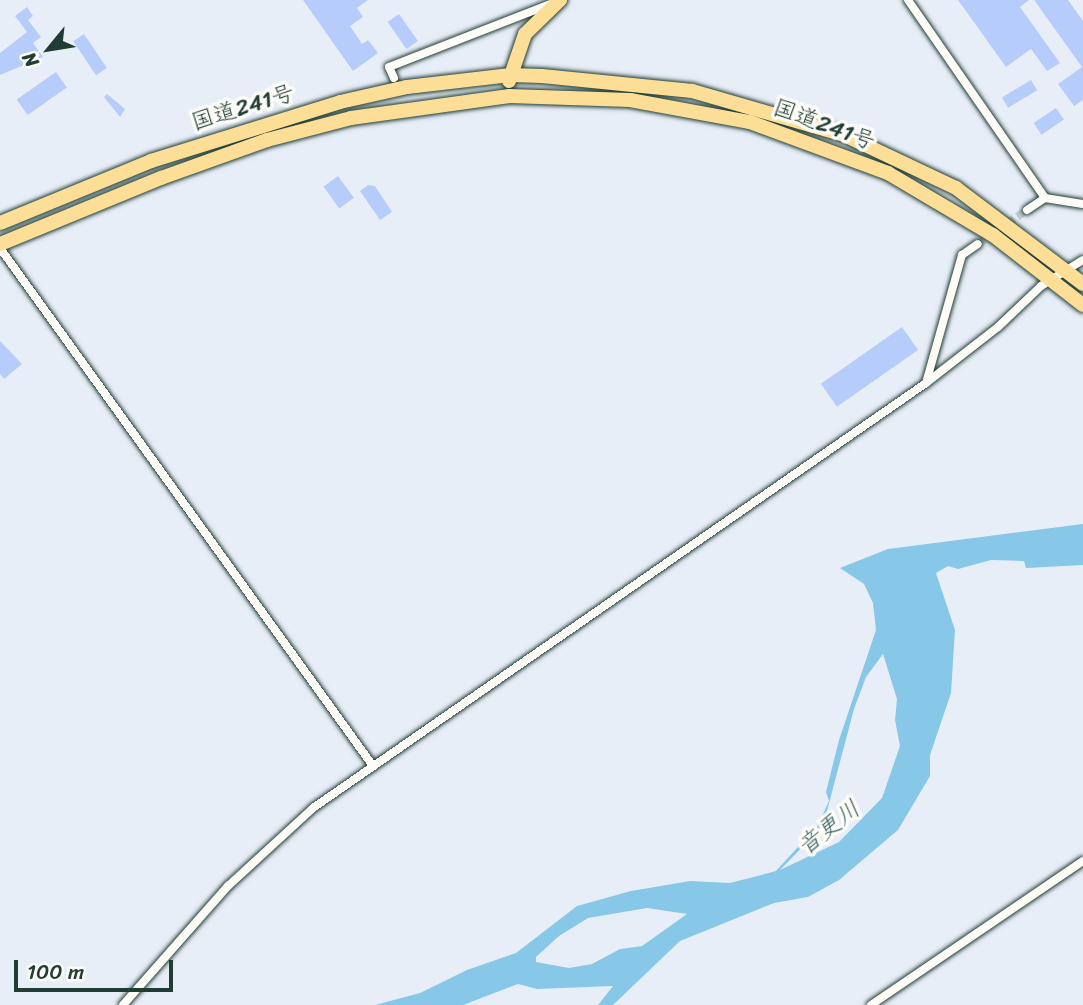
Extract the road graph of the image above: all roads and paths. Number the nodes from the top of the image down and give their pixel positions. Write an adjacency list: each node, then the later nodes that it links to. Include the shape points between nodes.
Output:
1 (559, 0): 3 (highway, via 525,34); 4 (street, via 389,67)
2 (908, 0): 6 (street)
3 (510, 75): 5 (highway); 9 (highway, 国道241号, via 407,87 267,123 151,161); 13 (highway, 国道241号, via 692,91 844,135 956,188)
4 (394, 78)
5 (509, 96): 11 (highway, 国道241号, via 351,118 267,140); 14 (highway, 国道241号, via 630,100 685,108 828,148 888,173 948,206)
6 (1045, 198): 7 (street); 8 (street)
7 (1083, 204)
8 (1027, 210)
9 (0, 223)
10 (978, 244): 17 (street, via 962,255)
11 (0, 246): 18 (street)
12 (1083, 260): 13 (street)
13 (1067, 269): 14 (street); 15 (highway, 国道241号)
14 (1052, 279): 16 (highway, 国道241号); 17 (street)
15 (1083, 284)
16 (1080, 303)
17 (926, 383): 18 (street)
18 (373, 766): 20 (street, via 272,843)
19 (1083, 861): 21 (street)
20 (123, 1005)
21 (871, 1005)

